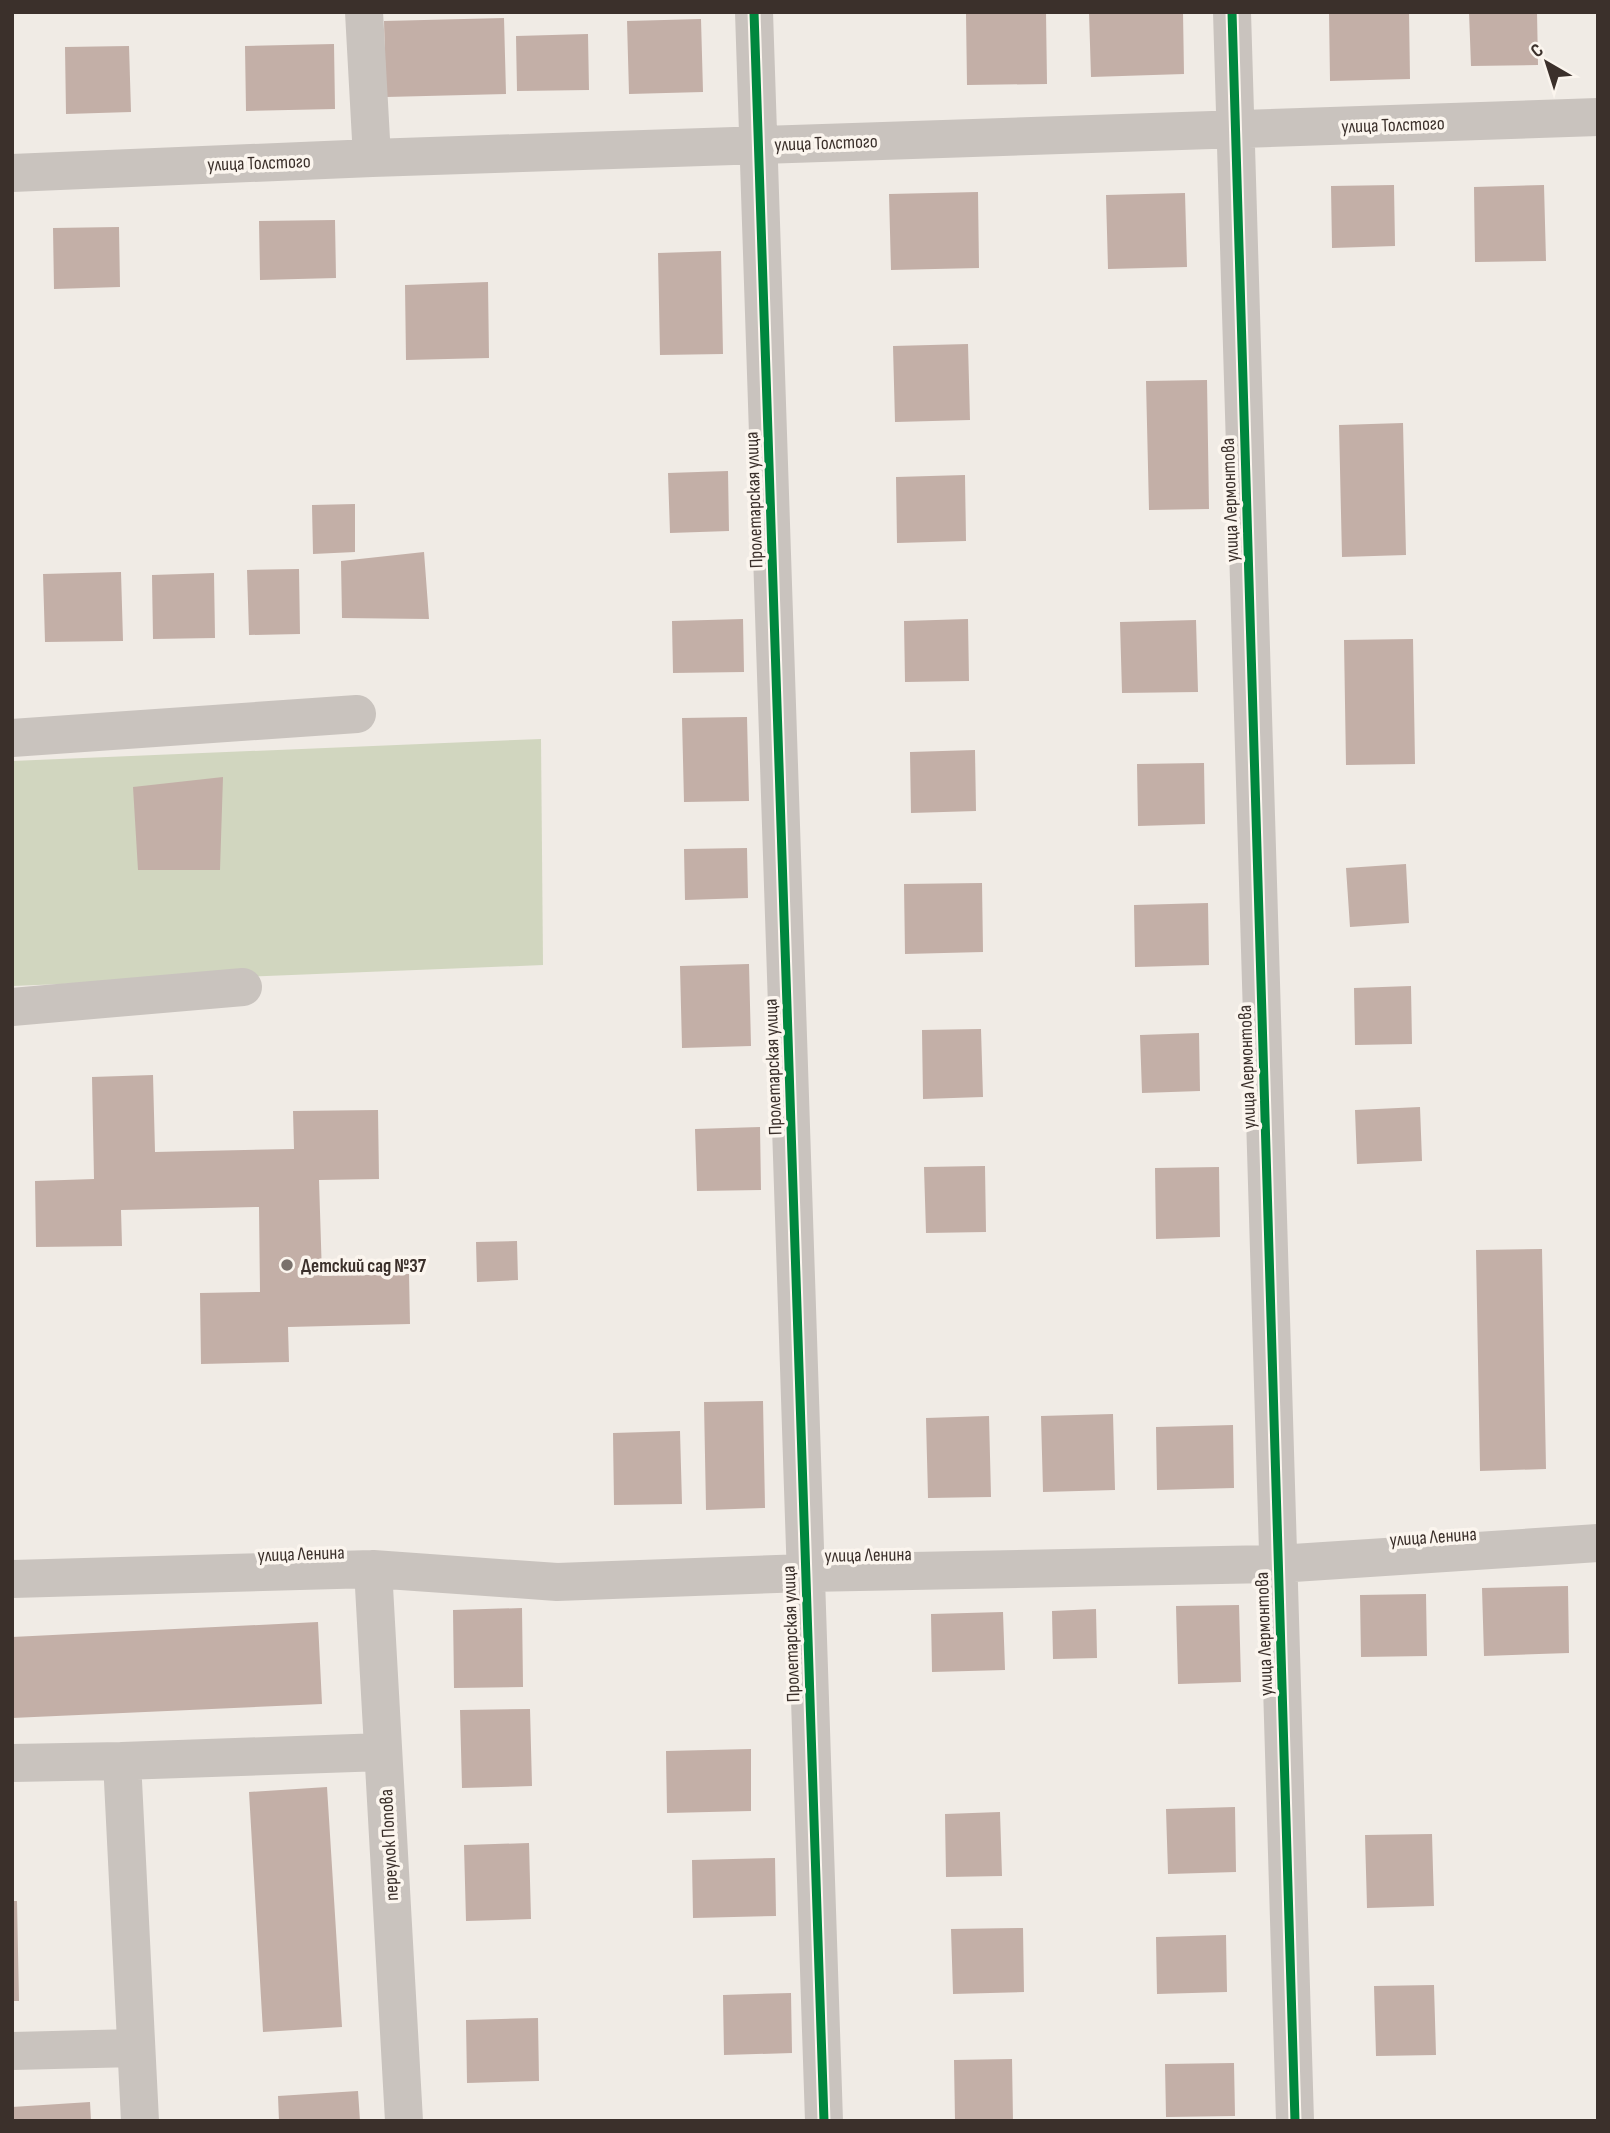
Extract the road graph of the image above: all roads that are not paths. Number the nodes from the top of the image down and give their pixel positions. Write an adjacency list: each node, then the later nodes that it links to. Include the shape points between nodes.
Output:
1 (364, 12): 7 (street)
2 (754, 12): 6 (street, Пролетарская улица)
3 (1232, 12): 5 (street, улица Лермонтова)
4 (1598, 117): 5 (street, улица Толстого)
5 (1235, 129): 6 (street, улица Толстого); 14 (street, улица Лермонтова)
6 (759, 145): 7 (street, улица Толстого); 16 (street, Пролетарская улица)
7 (372, 158): 8 (street, улица Толстого)
8 (12, 173)
9 (357, 714): 10 (street)
10 (12, 738)
11 (243, 987): 12 (street)
12 (12, 1007)
13 (1598, 1543): 14 (street, улица Ленина)
14 (1278, 1564): 16 (street, улица Ленина); 26 (street, улица Лермонтова)
15 (373, 1569): 16 (street, улица Ленина, via 557,1582); 17 (street, улица Ленина); 18 (street, переулок Попова)
16 (806, 1573): 25 (street, Пролетарская улица)
17 (12, 1579)
18 (383, 1752): 19 (street); 24 (street, переулок Попова)
19 (122, 1761): 20 (street); 21 (street)
20 (12, 1763)
21 (136, 2048): 22 (street); 23 (street)
22 (12, 2052)
23 (140, 2121)
24 (404, 2121)
25 (824, 2121)
26 (1295, 2121)

